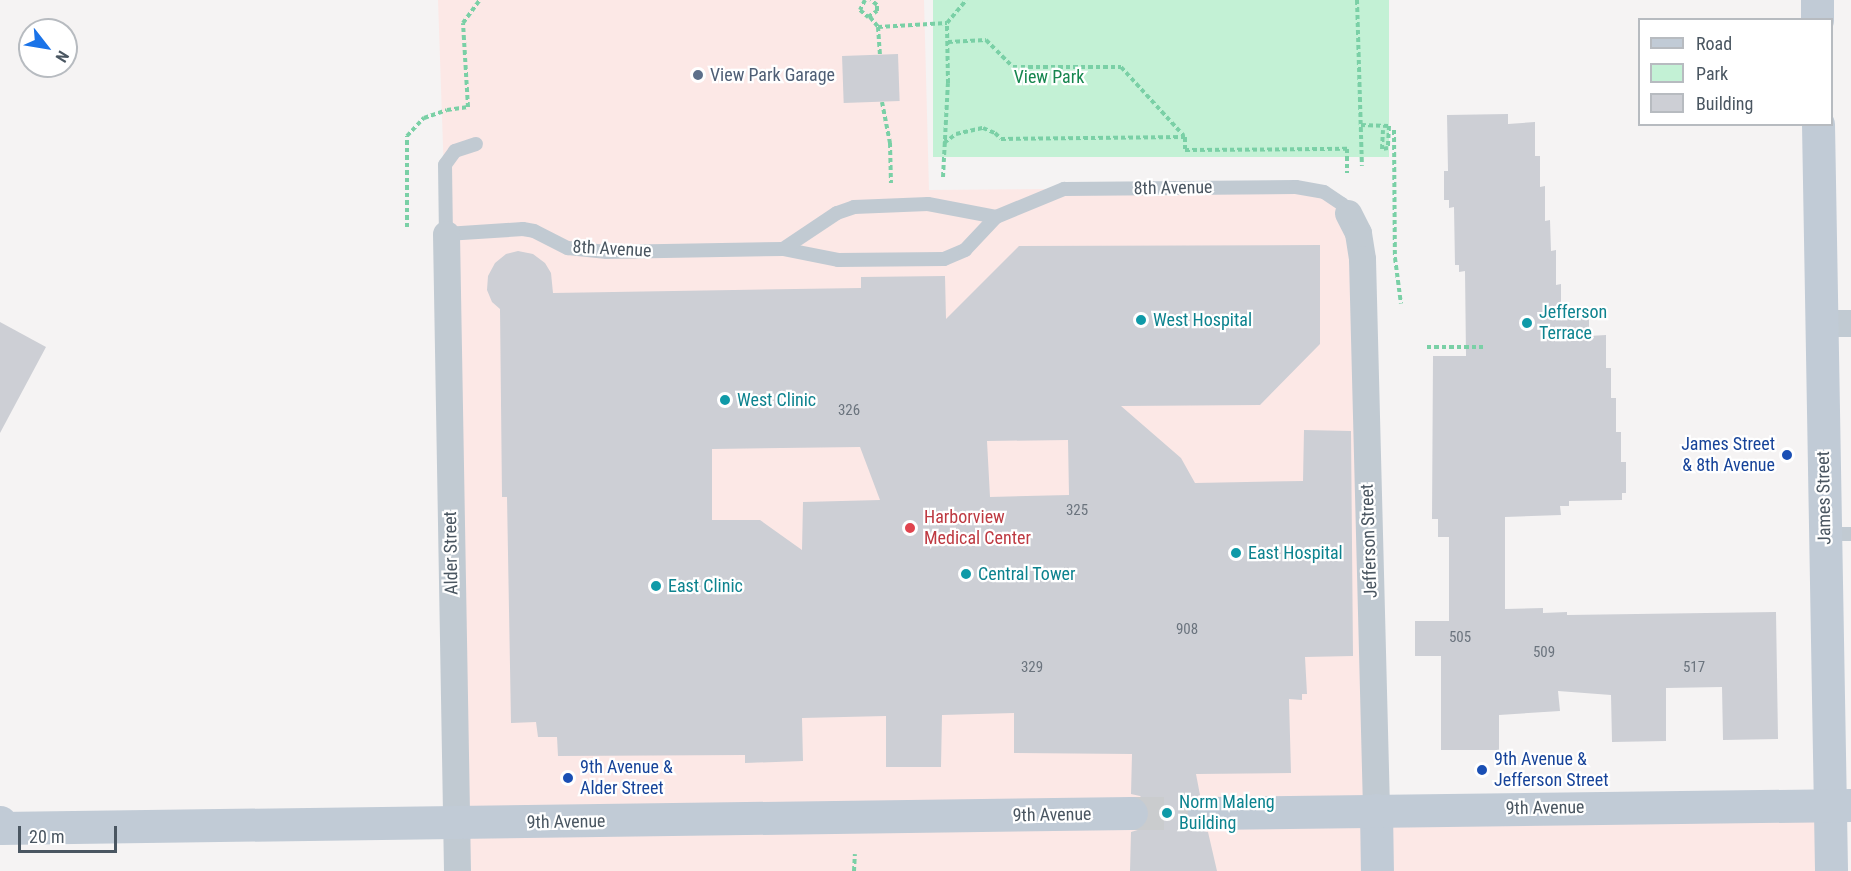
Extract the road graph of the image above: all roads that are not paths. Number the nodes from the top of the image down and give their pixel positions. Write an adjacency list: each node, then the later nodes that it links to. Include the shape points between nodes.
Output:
1 (1816, 0): 2 (street)
2 (1817, 18)
3 (1818, 126): 9 (street, James Street)
4 (476, 144): 7 (lane, via 455,152 445,165)
5 (1348, 213): 6 (lane, 8th Avenue, via 1324,192 1296,187 1075,189 1054,191); 12 (street, Jefferson Street, via 1361,246)
6 (996, 217): 8 (lane, via 928,204 854,207 837,213); 8 (lane, 8th Avenue, via 965,250 944,259 838,260)
7 (446, 234): 8 (lane, 8th Avenue, via 523,229 568,248 607,252); 16 (street, Alder Street)
8 (783, 249)
9 (1836, 323): 10 (street, James Street)
10 (1838, 534): 11 (street, James Street)
11 (1841, 805): 12 (street, 9th Avenue); 20 (street, James Street)
12 (1376, 810): 14 (street, 9th Avenue); 19 (street, Jefferson Street)
13 (1131, 813): 16 (street, 9th Avenue)
14 (1204, 813)
15 (0, 822): 17 (street)
16 (456, 823): 17 (street, 9th Avenue); 18 (street, Alder Street)
17 (0, 828)
18 (457, 871)
19 (1377, 871)
20 (1831, 871)

